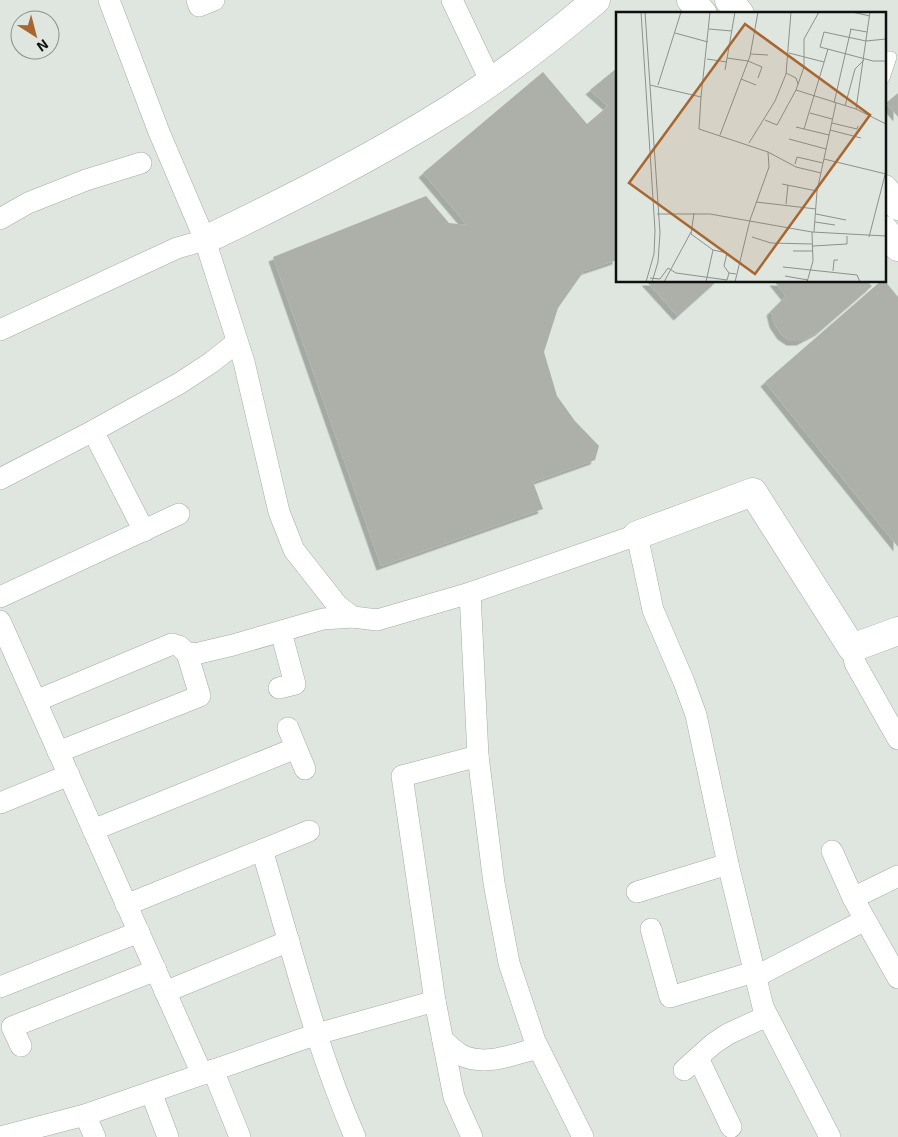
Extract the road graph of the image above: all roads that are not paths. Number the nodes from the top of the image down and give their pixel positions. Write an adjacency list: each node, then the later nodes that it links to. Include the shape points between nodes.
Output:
1 (109, 0): 18 (street)
2 (197, 0): 3 (street, via 199,6)
3 (214, 0)
4 (452, 0): 12 (street)
5 (596, 0): 12 (street)
6 (691, 0): 8 (street)
7 (729, 0): 9 (street)
8 (701, 12)
9 (738, 12)
10 (891, 55): 11 (lane)
11 (886, 71)
12 (491, 82): 18 (street, via 361,161)
13 (141, 163): 16 (street, via 28,203)
14 (886, 191): 15 (street)
15 (898, 206)
16 (0, 219)
17 (886, 232): 19 (street)
18 (205, 240): 20 (street, via 177,248); 21 (street)
19 (898, 247)
20 (0, 330)
21 (237, 342): 22 (street, via 180,383); 29 (street, via 279,512 294,550 338,606)
22 (93, 431): 23 (street); 25 (street)
23 (0, 479)
24 (179, 514): 25 (street)
25 (144, 531): 28 (street)
26 (637, 535): 27 (street); 33 (street, via 753,492); 49 (street, via 653,610 696,715)
27 (470, 593): 29 (street, via 377,620); 41 (street)
28 (0, 597)
29 (353, 617): 32 (street, via 323,619)
30 (0, 620): 36 (street)
31 (898, 631): 33 (street)
32 (281, 632): 34 (street, via 195,654); 35 (street, via 295,684)
33 (852, 648): 38 (street, via 856,662)
34 (187, 653): 36 (street, via 172,644); 40 (street, via 200,696)
35 (279, 688)
36 (36, 701): 40 (street)
37 (288, 728): 39 (street)
38 (898, 739)
39 (296, 748): 42 (street); 45 (street)
40 (58, 752): 43 (street)
41 (478, 756): 63 (street, via 402,776); 68 (street, via 494,883 509,963)
42 (305, 769)
43 (69, 775): 44 (street); 45 (street)
44 (0, 803)
45 (93, 830): 53 (street)
46 (309, 831): 47 (street)
47 (262, 850): 53 (street); 57 (street)
48 (832, 851): 52 (street)
49 (728, 864): 51 (street); 59 (street)
50 (898, 876): 52 (street)
51 (637, 892)
52 (854, 898): 54 (street)
53 (126, 904): 56 (street)
54 (865, 920): 59 (street); 60 (street)
55 (651, 929): 59 (street, via 670,997)
56 (139, 932): 58 (street); 61 (street)
57 (289, 941): 62 (street); 65 (street)
58 (156, 970): 62 (street); 67 (street, via 12,1027)
59 (755, 975): 64 (street)
60 (898, 978)
61 (0, 987)
62 (165, 992): 69 (street)
63 (435, 1001): 65 (street); 66 (street)
64 (768, 1016): 72 (street, via 728,1034 691,1064); 80 (street)
65 (316, 1034): 69 (street); 77 (street)
66 (443, 1040): 68 (street, via 460,1054 474,1060 489,1060); 78 (street, via 454,1098)
67 (21, 1046)
68 (538, 1048): 79 (street)
69 (208, 1072): 70 (street); 76 (street)
70 (151, 1092): 71 (street); 75 (street)
71 (86, 1115): 73 (street); 74 (street)
72 (731, 1127)
73 (0, 1137)
74 (95, 1137)
75 (168, 1137)
76 (240, 1137)
77 (355, 1137)
78 (472, 1137)
79 (583, 1137)
80 (830, 1137)

